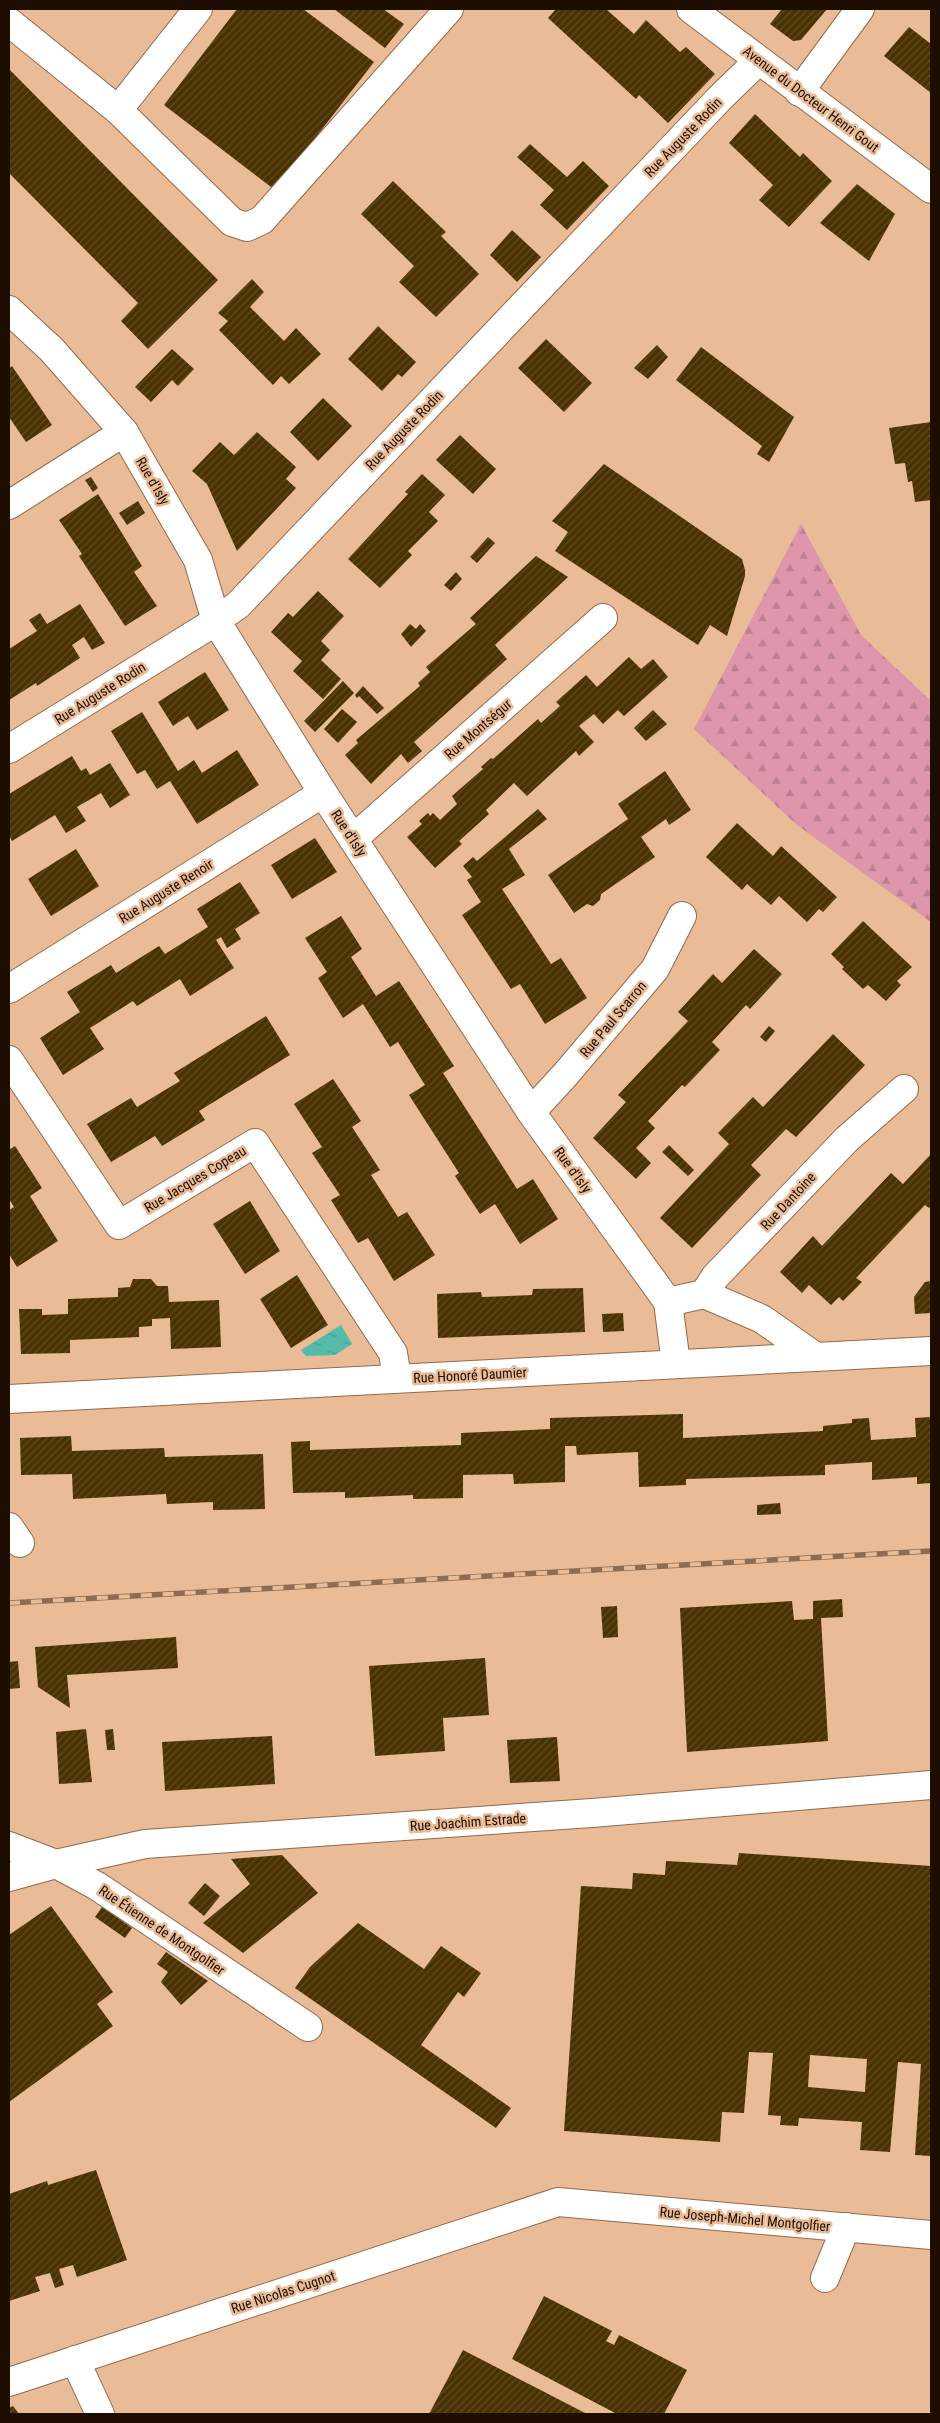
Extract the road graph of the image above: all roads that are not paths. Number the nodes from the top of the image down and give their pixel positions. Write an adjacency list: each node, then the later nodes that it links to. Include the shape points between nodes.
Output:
1 (449, 9): 8 (street, via 262,220 247,227 232,222)
2 (691, 9): 6 (street, Avenue du Docteur Henri Gout)
3 (860, 9): 7 (street)
4 (191, 11): 8 (street)
5 (9, 22): 8 (street)
6 (758, 61): 7 (street, Avenue du Docteur Henri Gout); 14 (street, Rue Auguste Rodin, via 238,605)
7 (799, 92): 9 (street, Avenue du Docteur Henri Gout)
8 (118, 110)
9 (931, 189)
10 (9, 310): 11 (street, Rue d'Isly, via 52,350)
11 (124, 432): 12 (street); 14 (street, Rue d'Isly, via 198,560)
12 (9, 505)
13 (604, 618): 17 (street, Rue Montségur)
14 (216, 621): 15 (street, Rue Auguste Rodin); 16 (street, Rue d'Isly)
15 (9, 749)
16 (323, 793): 17 (street, Rue d'Isly); 19 (street, Rue Auguste Renoir)
17 (353, 839): 22 (street, Rue d'Isly)
18 (682, 916): 22 (street, Rue Paul Scarron, via 656,968)
19 (9, 989)
20 (9, 1060): 28 (street, Rue Jacques Copeau, via 119,1225 255,1143 393,1353)
21 (904, 1089): 23 (street, Rue Dantoine, via 847,1139 716,1277)
22 (531, 1112): 24 (street, Rue d'Isly)
23 (704, 1294): 24 (street); 26 (street, via 762,1319)
24 (668, 1302): 27 (street, Rue d'Isly)
25 (931, 1351): 26 (street, Rue Honoré Daumier)
26 (816, 1357): 27 (street, Rue Honoré Daumier)
27 (676, 1364): 28 (street, Rue Honoré Daumier)
28 (397, 1378): 29 (street, Rue Honoré Daumier)
29 (9, 1399)
30 (931, 1785): 32 (street, Rue Joachim Estrade, via 592,1813 145,1844)
31 (9, 1846): 32 (street, Rue Étienne de Montgolfier)
32 (56, 1864): 33 (street, Rue Joachim Estrade); 34 (street, Rue Étienne de Montgolfier, via 97,1886)
33 (9, 1877)
34 (308, 2027)
35 (558, 2202): 36 (street, Rue Joseph-Michel Montgolfier); 39 (street, Rue Nicolas Cugnot)
36 (846, 2228): 37 (street, Rue Joseph-Michel Montgolfier); 38 (street)
37 (931, 2235)
38 (825, 2278)
39 (75, 2360): 40 (street, Rue Nicolas Cugnot); 41 (street)
40 (9, 2382)
41 (100, 2414)

